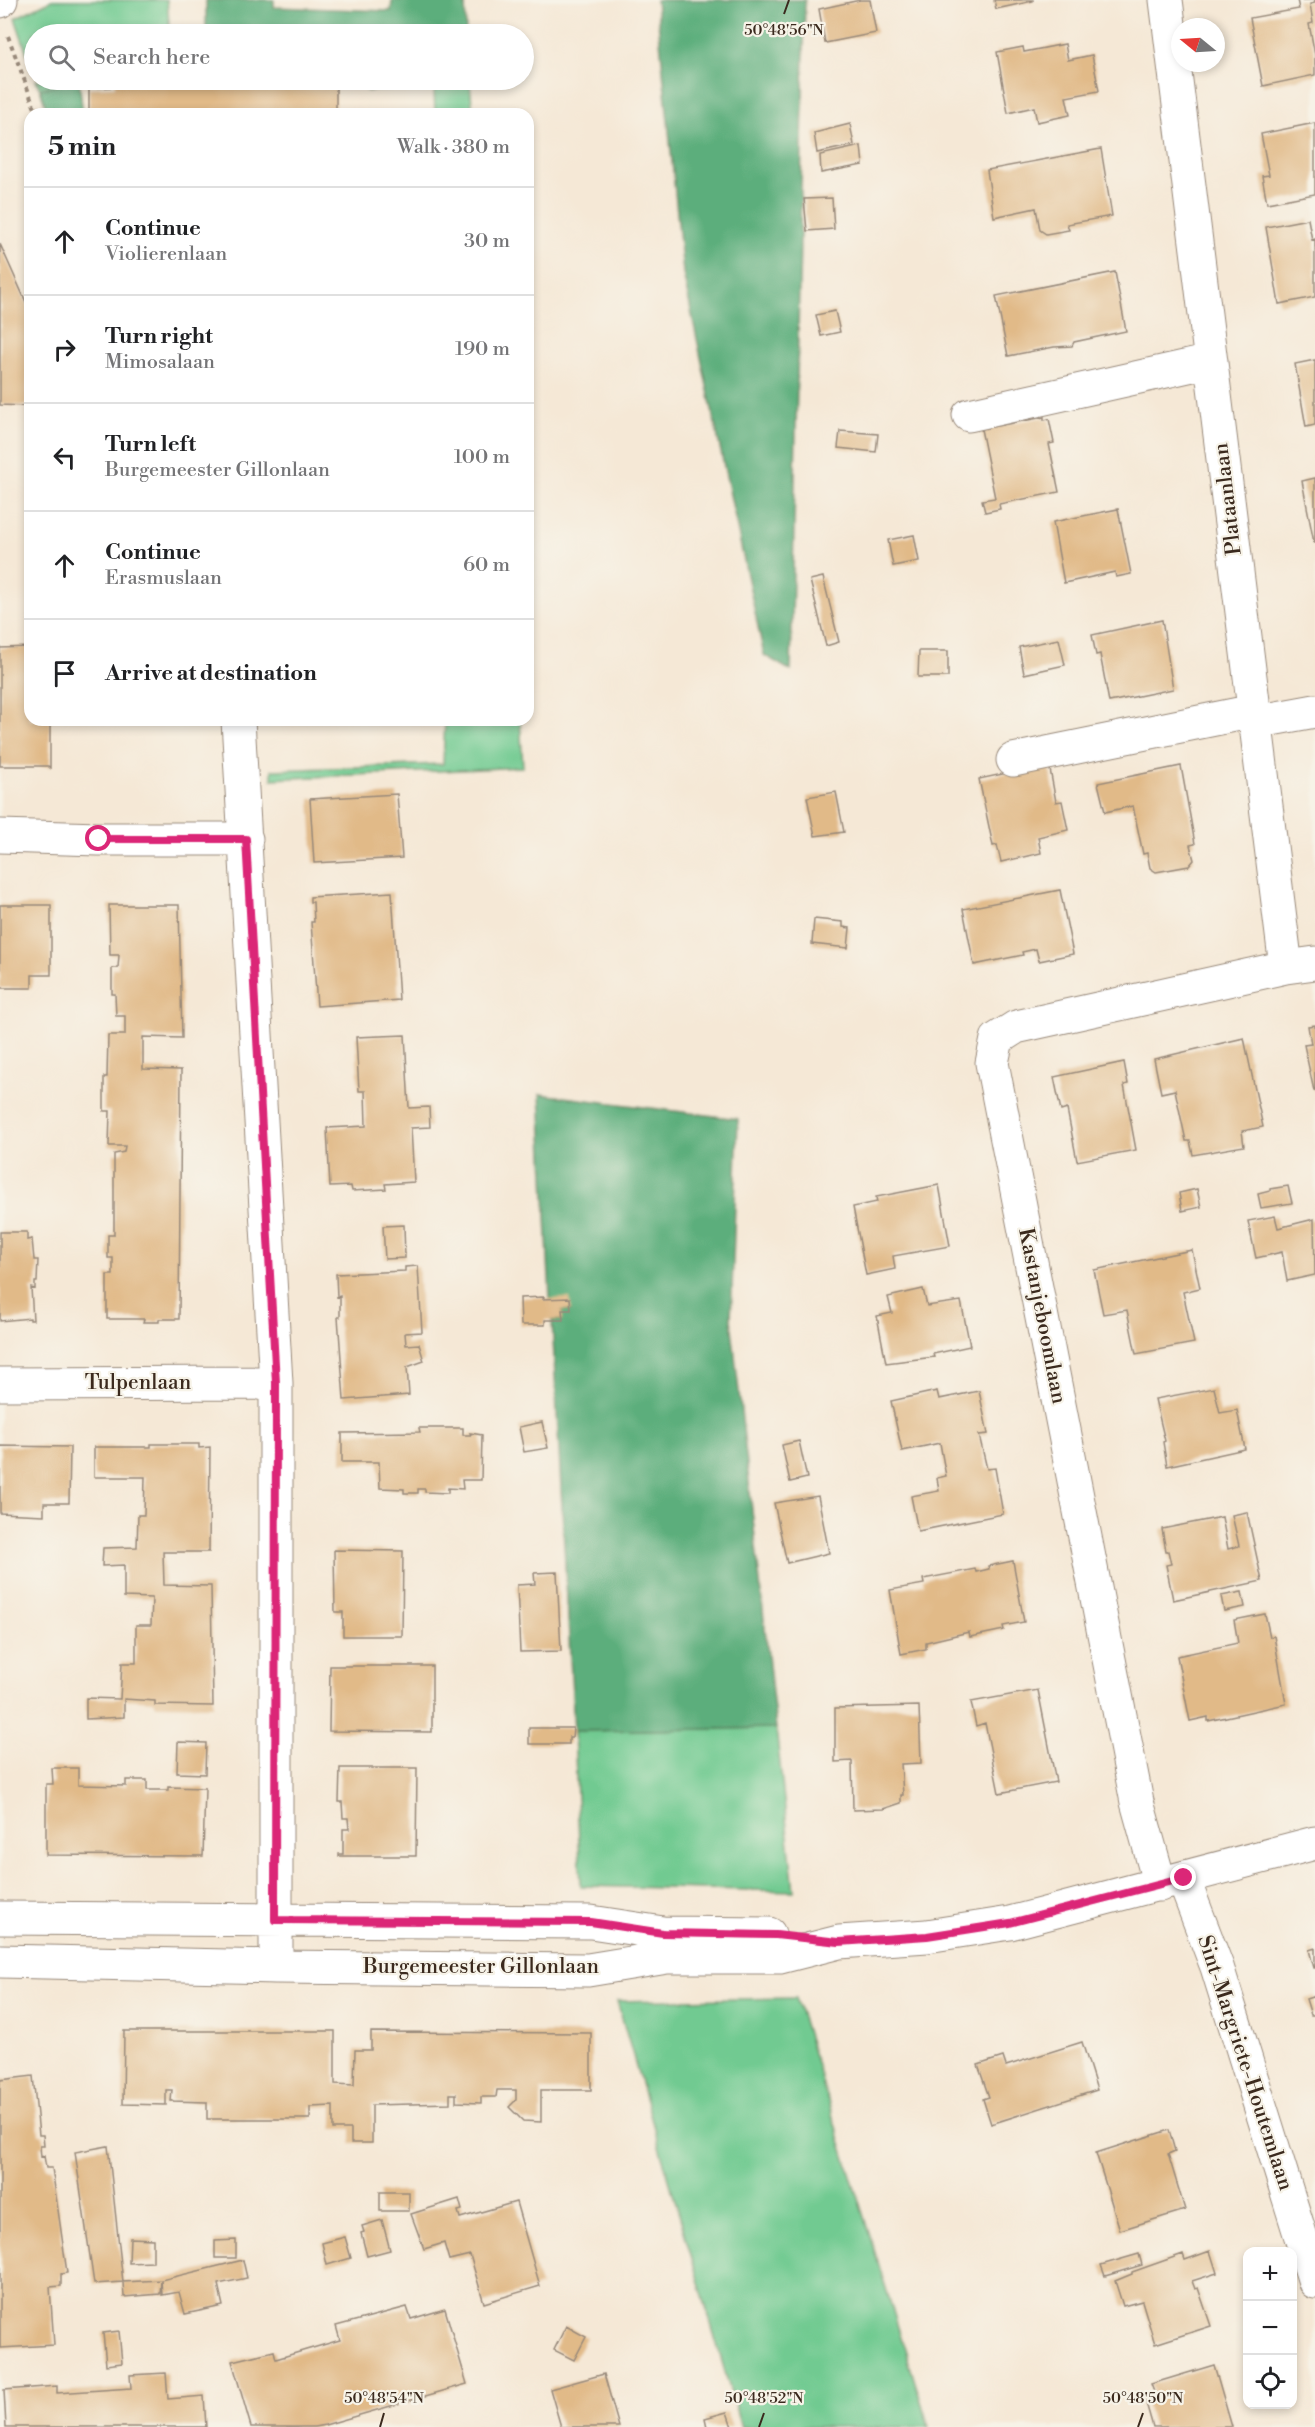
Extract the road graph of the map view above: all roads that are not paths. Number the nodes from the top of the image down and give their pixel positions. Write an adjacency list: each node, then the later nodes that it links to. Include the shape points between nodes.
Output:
1 (1166, 0): 2 (street, Plataanlaan)
2 (1211, 361): 3 (street); 5 (street, Plataanlaan)
3 (969, 415)
4 (1315, 711): 5 (street)
5 (1254, 716): 7 (street); 10 (street, Plataanlaan)
6 (238, 726): 9 (street)
7 (1013, 760)
8 (0, 836): 9 (street)
9 (246, 839): 11 (street)
10 (1300, 965): 14 (street, Kastanjeboomlaan, via 1016,1027 997,1039 992,1063 1137,1802)
11 (276, 1383): 12 (street, Tulpenlaan); 16 (street)
12 (0, 1384)
13 (1315, 1843): 14 (street)
14 (1172, 1882): 17 (street, via 1010,1923 927,1936); 20 (street, Sint-Margriete-Houtemlaan, via 1217,1967)
15 (0, 1918): 16 (street, Burgemeester Gillonlaan)
16 (275, 1920): 17 (street, Burgemeester Gillonlaan, via 591,1922 663,1933 776,1935); 19 (street)
17 (839, 1942): 19 (street, Burgemeester Gillonlaan, via 780,1957 667,1957 588,1970)
18 (0, 1961): 19 (street, Burgemeester Gillonlaan)
19 (276, 1967)
20 (1315, 2282)

